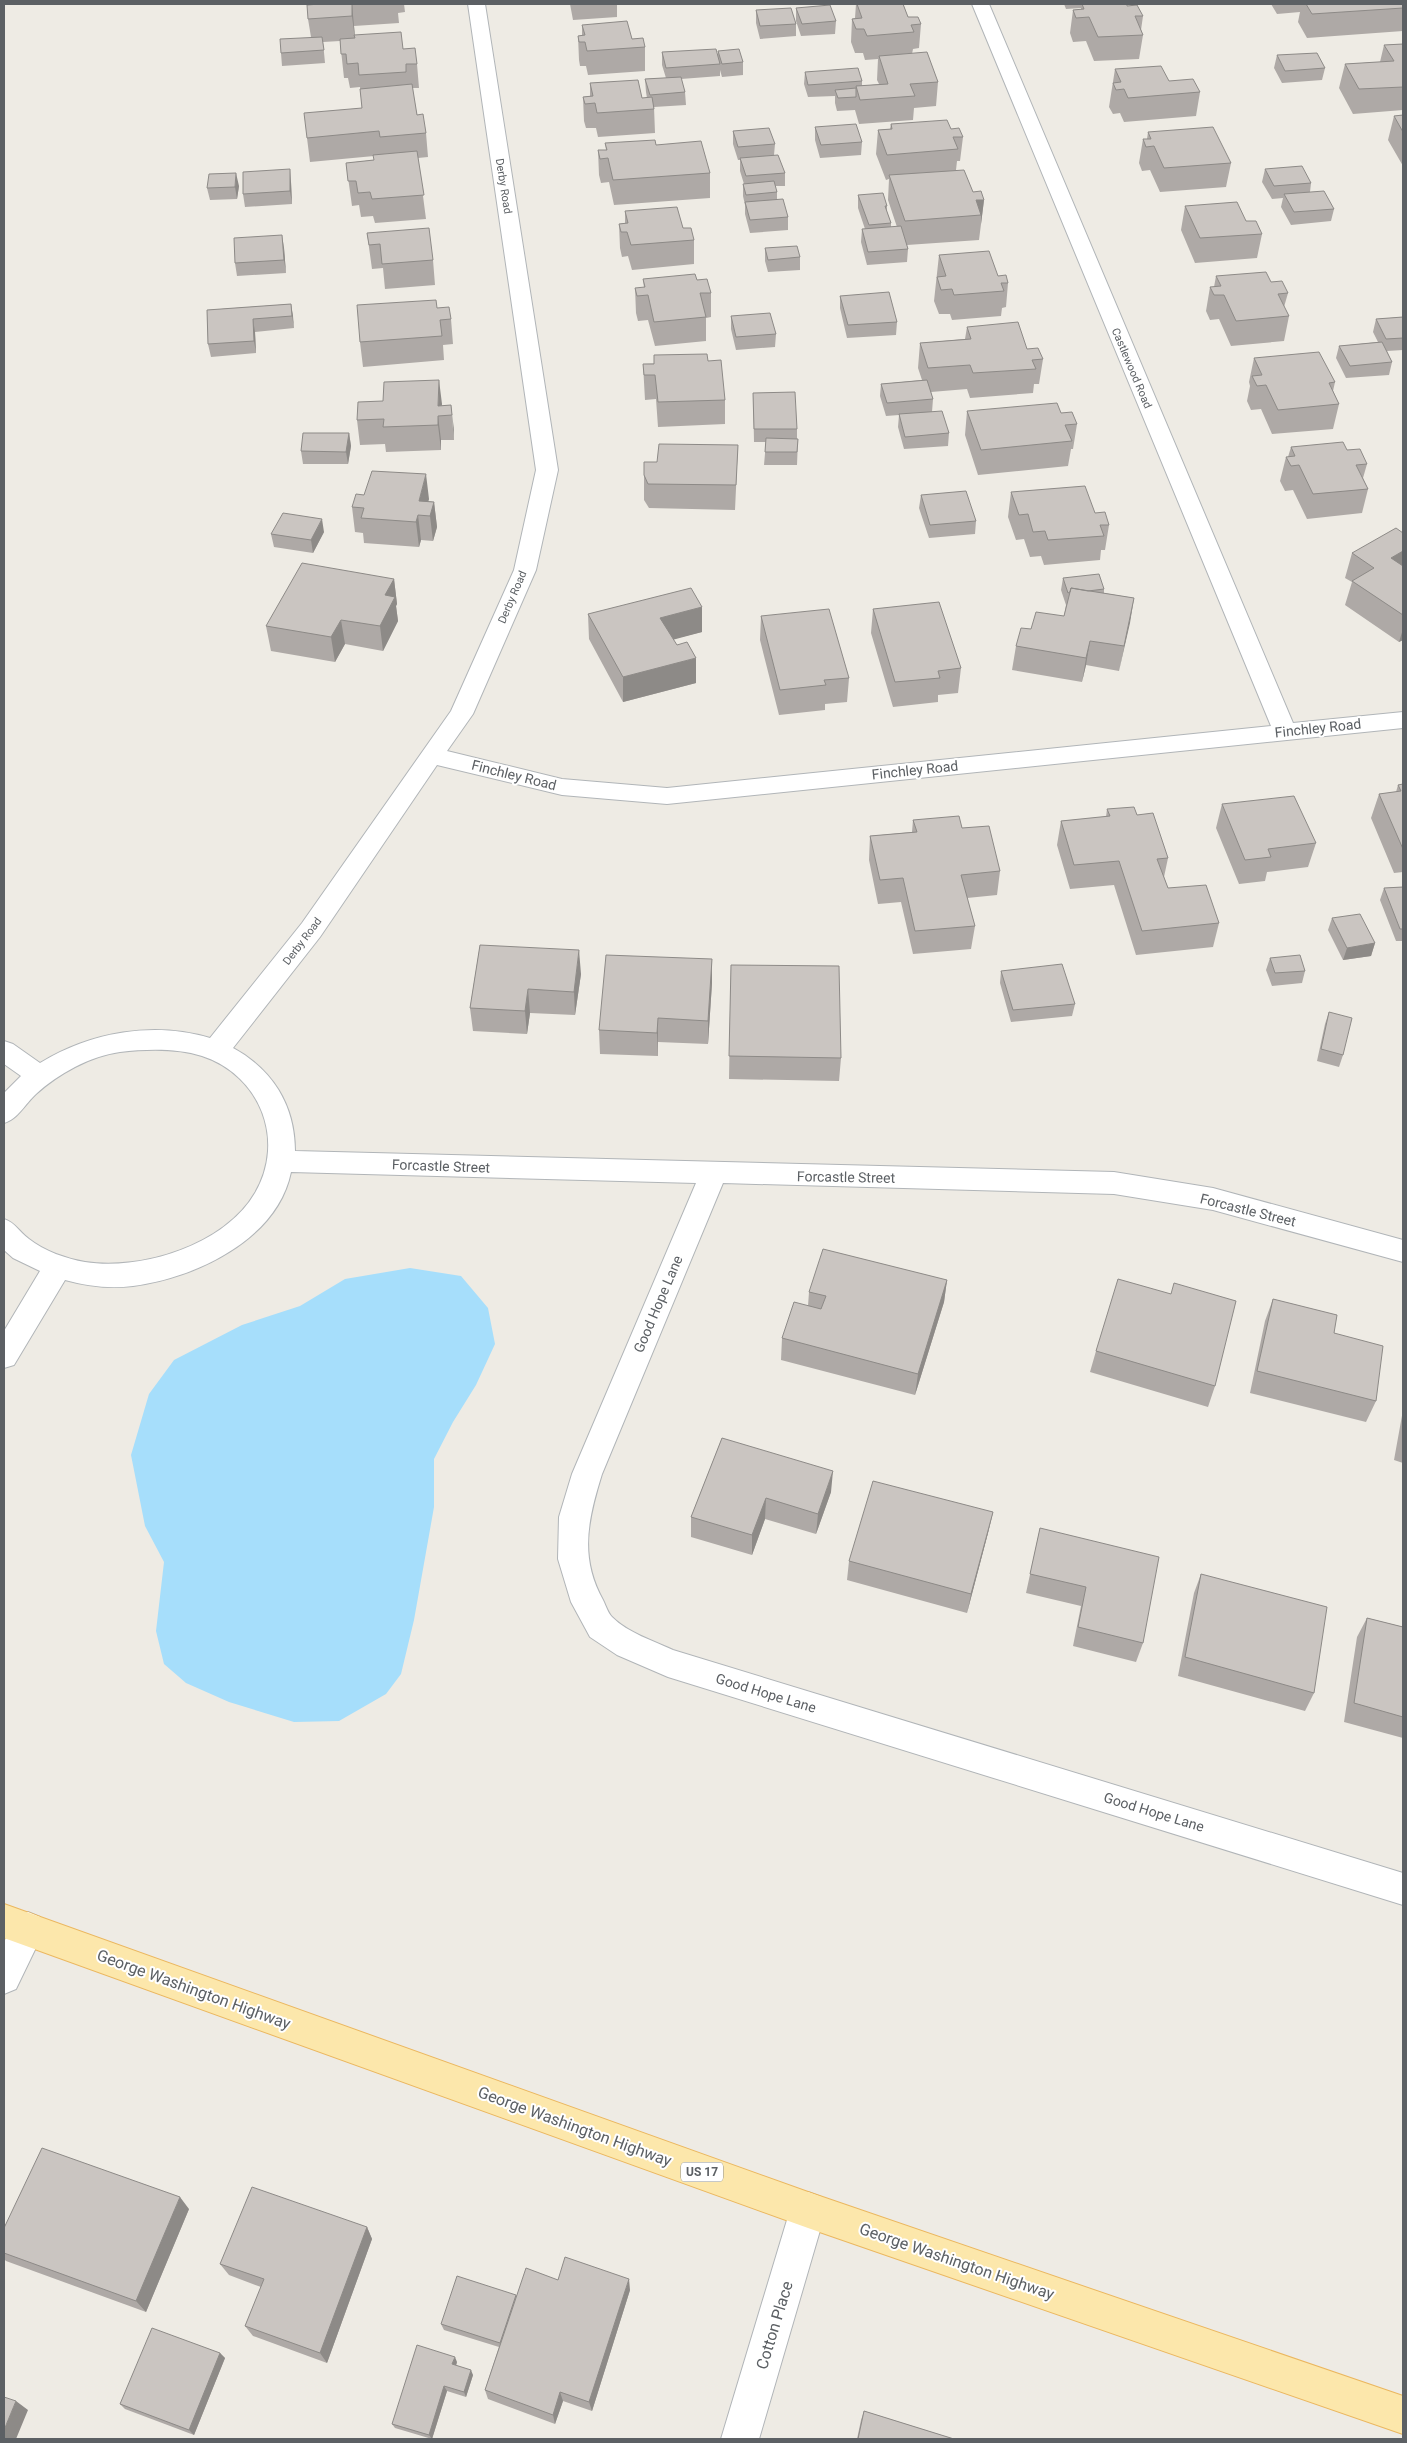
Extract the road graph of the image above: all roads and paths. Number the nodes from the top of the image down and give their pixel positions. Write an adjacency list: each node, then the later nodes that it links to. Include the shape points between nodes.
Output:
1 (476, 4): 5 (street, Derby Road, via 547,470 524,570 461,714)
2 (980, 4): 4 (street, Castlewood Road)
3 (1403, 720): 4 (street, Finchley Road)
4 (1285, 731): 5 (street, Finchley Road, via 667,796 562,787)
5 (431, 755): 6 (street, Derby Road, via 310,930)
6 (216, 1050): 8 (street, via 173,1040 128,1041 82,1053); 10 (street, via 248,1069 272,1096 283,1127)
7 (4, 1051): 8 (street)
8 (40, 1076): 9 (street, via 8,1106)
9 (4, 1114)
10 (281, 1162): 11 (street, Forcastle Street); 14 (street, via 267,1198 238,1231 198,1257 151,1273 103,1276)
11 (713, 1174): 13 (street, Forcastle Street, via 1114,1183 1213,1199); 16 (street, Good Hope Lane, via 587,1474 574,1517 573,1559 582,1592 600,1627 628,1645 668,1663)
12 (4, 1230): 14 (street, via 19,1247)
13 (1403, 1251)
14 (57, 1268): 15 (street)
15 (4, 1356)
16 (1403, 1889)
17 (16, 1925): 18 (street); 19 (main road, George Washington Highway / US 17)
18 (4, 1977)
19 (808, 2210): 20 (main road, George Washington Highway / US 17); 21 (street, Cotton Place)
20 (1403, 2415)
21 (740, 2439)

